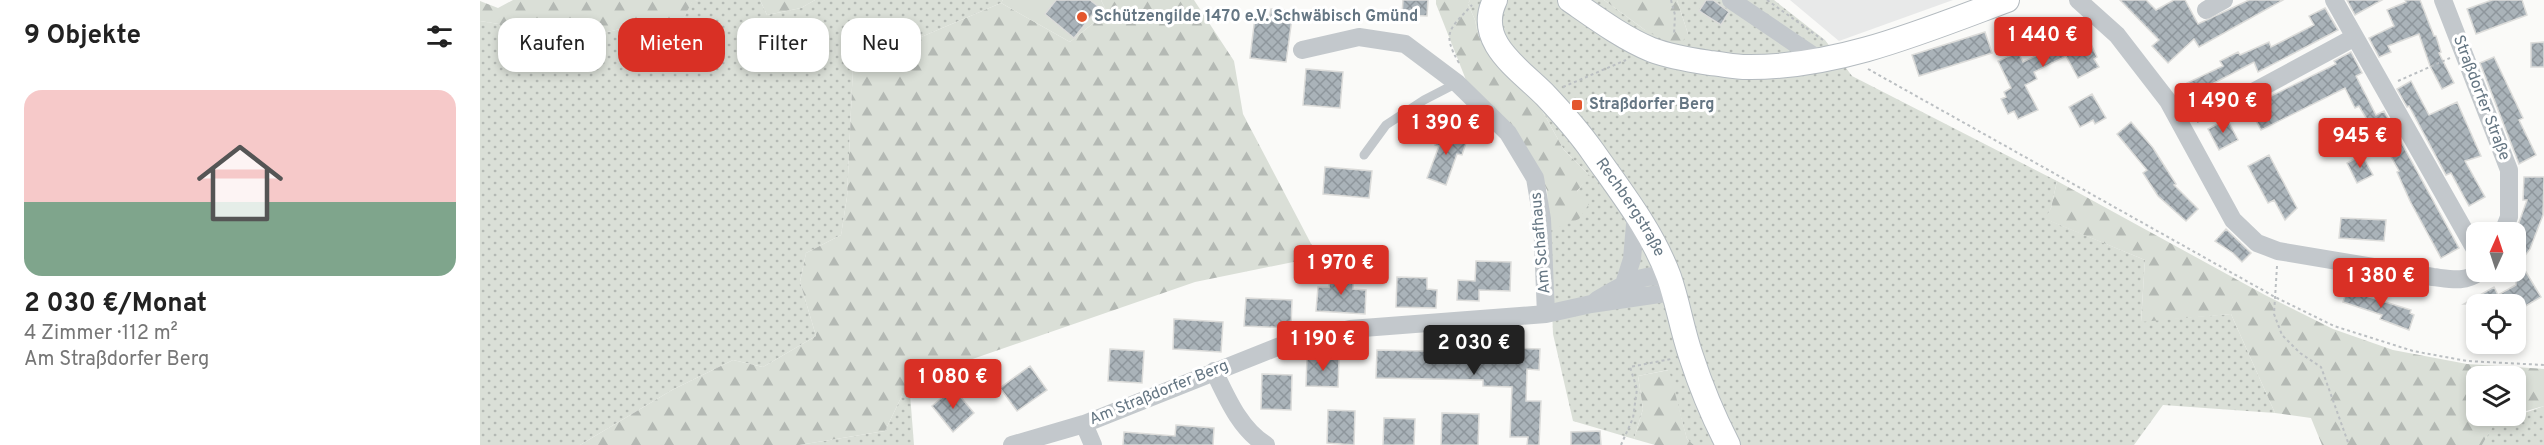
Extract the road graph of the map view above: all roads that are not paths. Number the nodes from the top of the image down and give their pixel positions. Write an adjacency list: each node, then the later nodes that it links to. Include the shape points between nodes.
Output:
1 (1495, 0): 16 (main road, Rechbergstraße, via 1489,22 1500,52 1578,131)
2 (1570, 0): 12 (main road, via 1652,50 1684,60 1746,68)
3 (1731, 0): 12 (street)
4 (2007, 0): 12 (main road, via 1907,37)
5 (2078, 0): 19 (street, via 2117,35 2168,101 2233,220 2257,243 2278,251)
6 (2224, 0): 9 (street)
7 (2334, 0): 10 (street)
8 (2443, 0): 17 (street, Straßdorfer Straße, via 2509,171)
9 (2206, 10)
10 (2355, 38): 14 (street); 18 (street)
11 (1302, 50): 13 (street, Am Schafhaus, via 1359,37 1405,44)
12 (1832, 58)
13 (1456, 83): 15 (lane, via 1386,125); 23 (street, Am Schafhaus, via 1508,133 1535,178 1542,219)
14 (2229, 105)
15 (1364, 155)
16 (1636, 213): 20 (street, via 1632,259); 21 (main road, Rechbergstraße)
17 (2507, 222)
18 (2466, 233)
19 (2466, 279)
20 (1624, 284): 21 (street, Am Straßdorfer Berg, via 1654,274); 22 (street, Am Straßdorfer Berg)
21 (1671, 284): 22 (street, Am Straßdorfer Berg); 29 (main road, Rechbergstraße, via 1690,356 1711,413)
22 (1591, 304): 23 (street, Am Straßdorfer Berg)
23 (1546, 314): 24 (street, Am Straßdorfer Berg, via 1350,329 1290,342)
24 (1214, 371): 25 (street, Am Straßdorfer Berg); 28 (street, via 1233,409 1256,439)
25 (1084, 424): 26 (street, Am Straßdorfer Berg); 27 (street)
26 (1012, 445)
27 (1094, 445)
28 (1266, 445)
29 (1728, 445)

